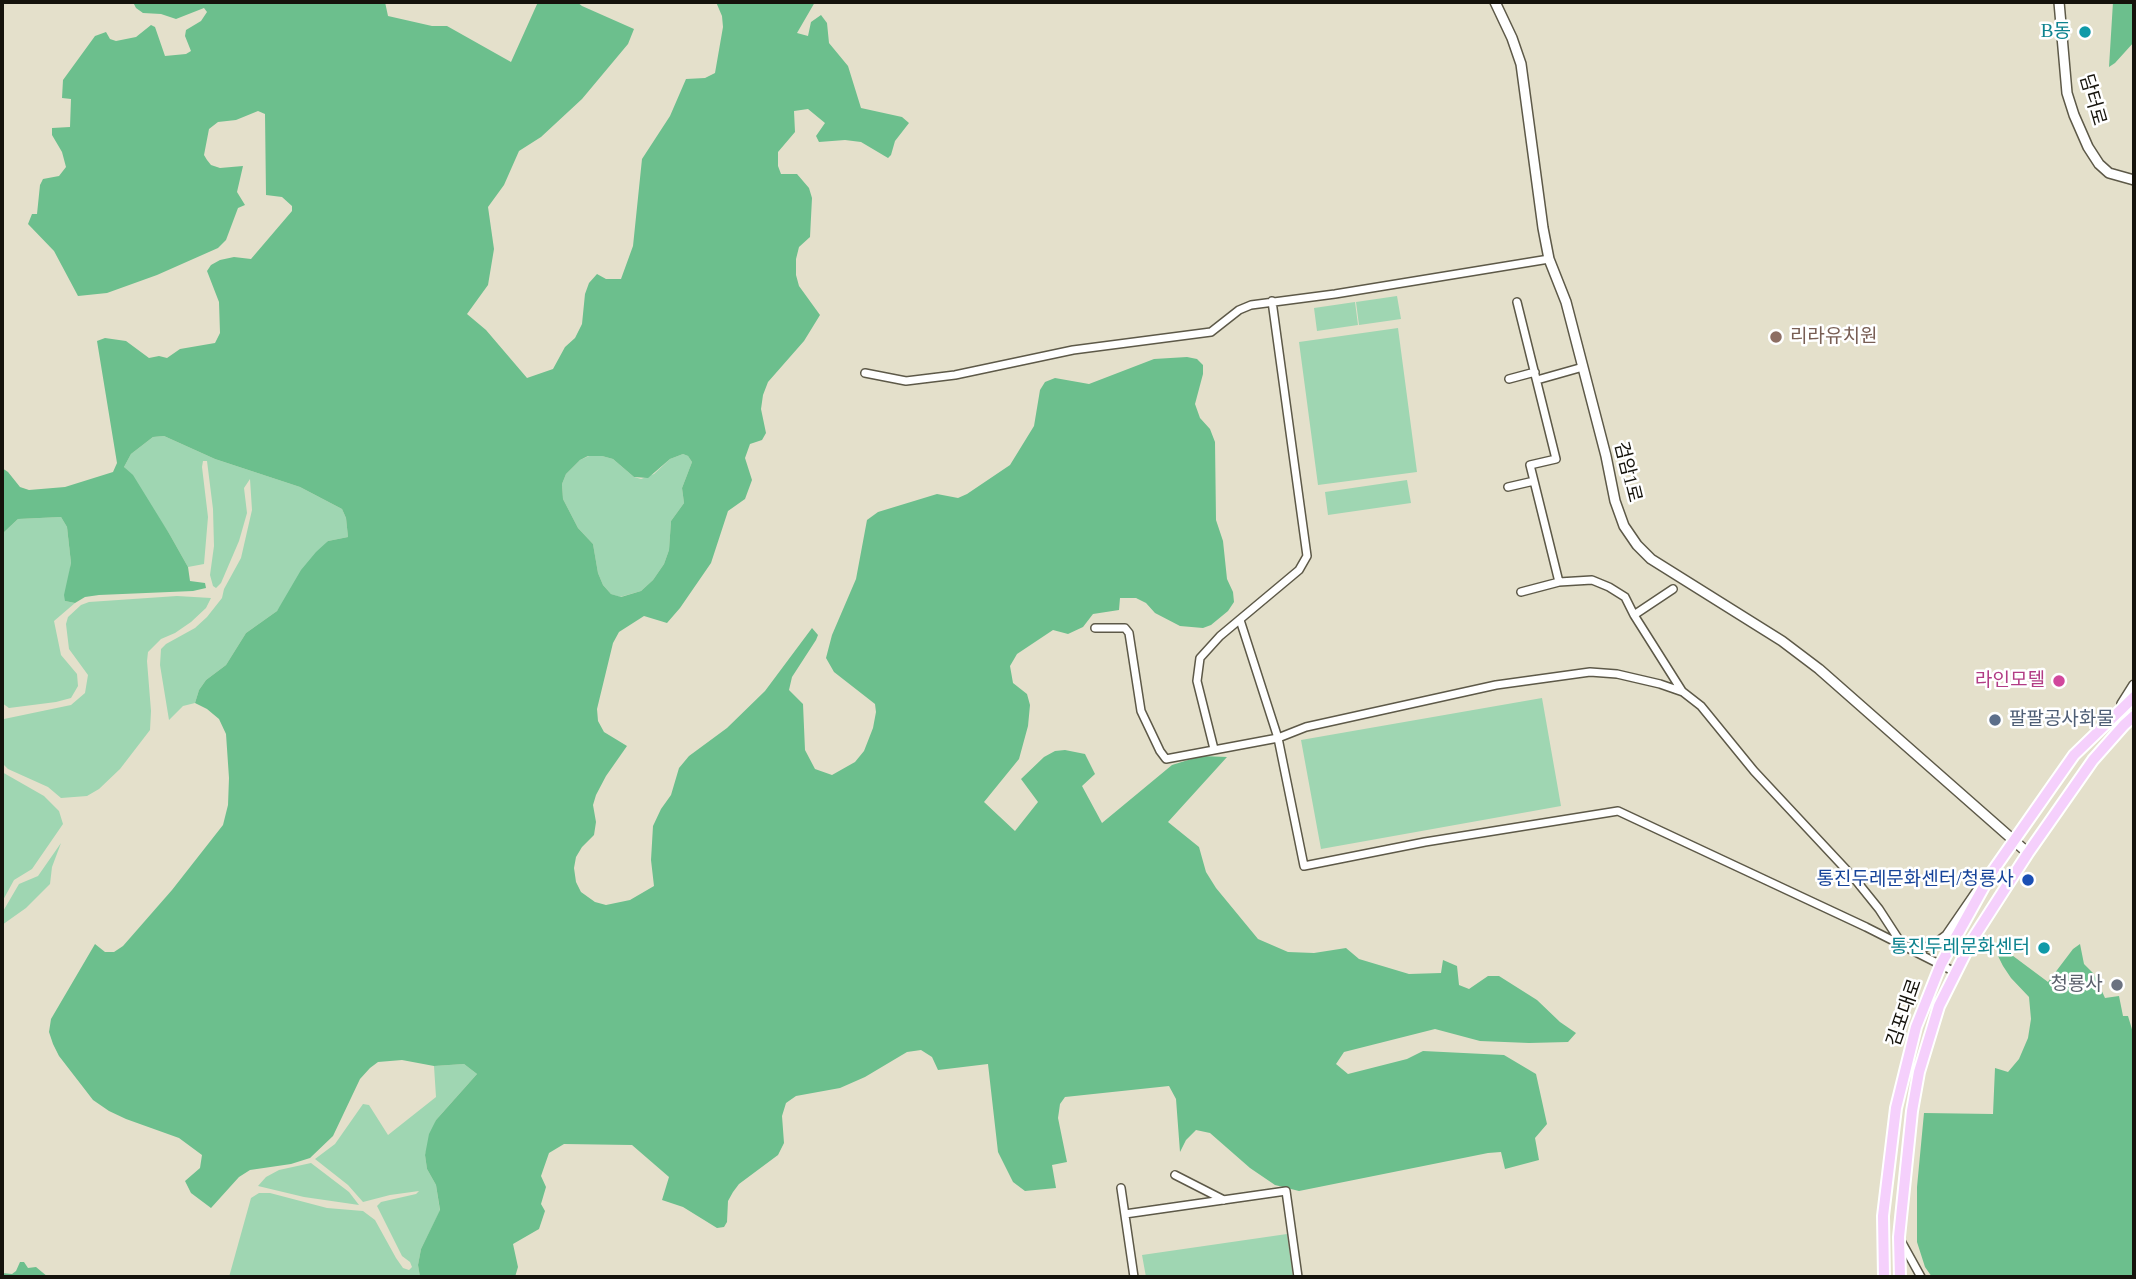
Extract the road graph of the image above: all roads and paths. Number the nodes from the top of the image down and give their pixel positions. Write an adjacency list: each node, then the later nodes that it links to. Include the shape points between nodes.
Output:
1 (1495, 2): 4 (street, 검암1로, via 1521,64)
2 (2059, 2): 3 (street, 담터로, via 2067,93 2074,115 2099,163 2109,173)
3 (2134, 180)
4 (1549, 259): 5 (street); 7 (street, 검암1로)
5 (1272, 302): 9 (street, via 1239,310 1211,332 906,381); 18 (street, via 1307,556 1299,570)
6 (1517, 302): 8 (street)
7 (1583, 367): 11 (street); 27 (street, 검암1로, via 1615,501 1637,545 1680,579 1800,654)
8 (1535, 372): 10 (street); 11 (street)
9 (865, 373)
10 (1509, 379)
11 (1537, 380): 12 (street, via 1556,458 1530,465)
12 (1534, 481): 13 (street); 14 (street)
13 (1508, 487)
14 (1559, 582): 16 (street); 17 (street, via 1591,580 1609,587 1625,597)
15 (1673, 589): 17 (street)
16 (1521, 592)
17 (1634, 615): 21 (street)
18 (1240, 620): 25 (street); 26 (street, via 1200,658 1197,681)
19 (1095, 628): 26 (street, via 1125,628 1129,633 1141,711 1166,759)
20 (2134, 685): 23 (street)
21 (1683, 692): 25 (street, via 1617,674 1590,672 1424,699); 30 (street, via 1701,706 1754,771 1854,878)
22 (2134, 697): 23 (main road, 김포대로)
23 (2116, 713): 27 (main road, 김포대로, via 2074,755)
24 (2134, 716): 28 (main road, 김포대로, via 2093,760)
25 (1278, 738): 26 (street); 30 (street, via 1304,866 1618,811)
26 (1214, 749)
27 (2015, 841): 28 (street, 검암1로); 29 (main road, 김포대로)
28 (2028, 853): 32 (main road, 김포대로)
29 (1992, 872): 30 (street, via 1938,941 1926,947); 31 (main road, 김포대로)
30 (1903, 946): 31 (street)
31 (1941, 964): 32 (street); 40 (main road, 김포대로, via 1916,1027 1896,1108 1883,1216)
32 (1955, 972): 37 (main road, 김포대로, via 1939,1006 1919,1072)
33 (1175, 1175): 35 (street)
34 (1121, 1188): 36 (street)
35 (1224, 1200): 36 (street); 39 (street, via 1286,1191)
36 (1125, 1214): 38 (street)
37 (1899, 1237): 41 (main road, 김포대로); 42 (street)
38 (1134, 1277)
39 (1298, 1277)
40 (1884, 1277)
41 (1900, 1277)
42 (1921, 1277)

